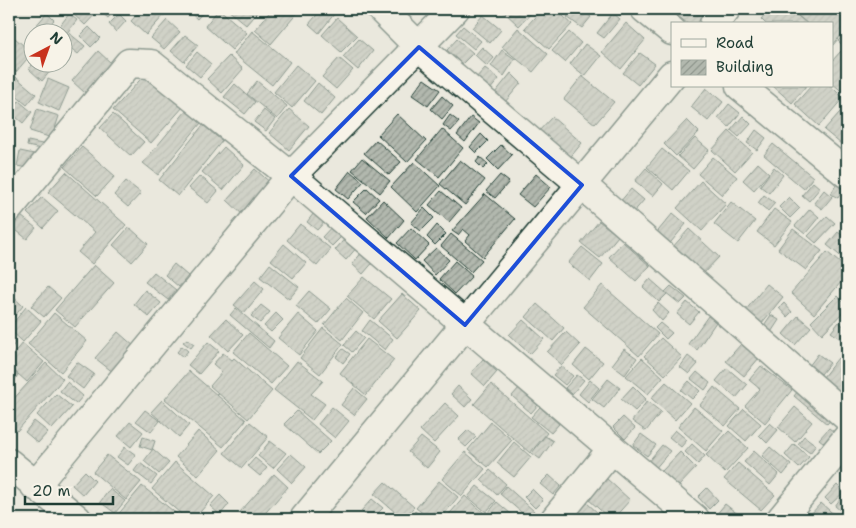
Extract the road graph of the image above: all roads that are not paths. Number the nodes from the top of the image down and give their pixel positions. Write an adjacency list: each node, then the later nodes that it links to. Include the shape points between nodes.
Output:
1 (381, 9): 7 (street)
2 (455, 9): 7 (street)
3 (644, 9): 6 (street)
4 (726, 9): 5 (street)
5 (716, 22)
6 (671, 30)
7 (419, 47): 11 (street); 12 (street)
8 (671, 76): 12 (street)
9 (742, 88): 10 (street)
10 (847, 174)
11 (291, 176): 13 (street, via 151,64 128,63); 14 (street); 19 (street)
12 (582, 185): 14 (street); 15 (street)
13 (9, 208)
14 (465, 325): 17 (street); 21 (street)
15 (847, 417)
16 (847, 438): 24 (street)
17 (612, 449): 22 (street); 23 (street)
18 (11, 470): 19 (street)
19 (36, 486): 20 (street)
20 (77, 519)
21 (304, 519)
22 (555, 519)
23 (695, 519)
24 (781, 519)

